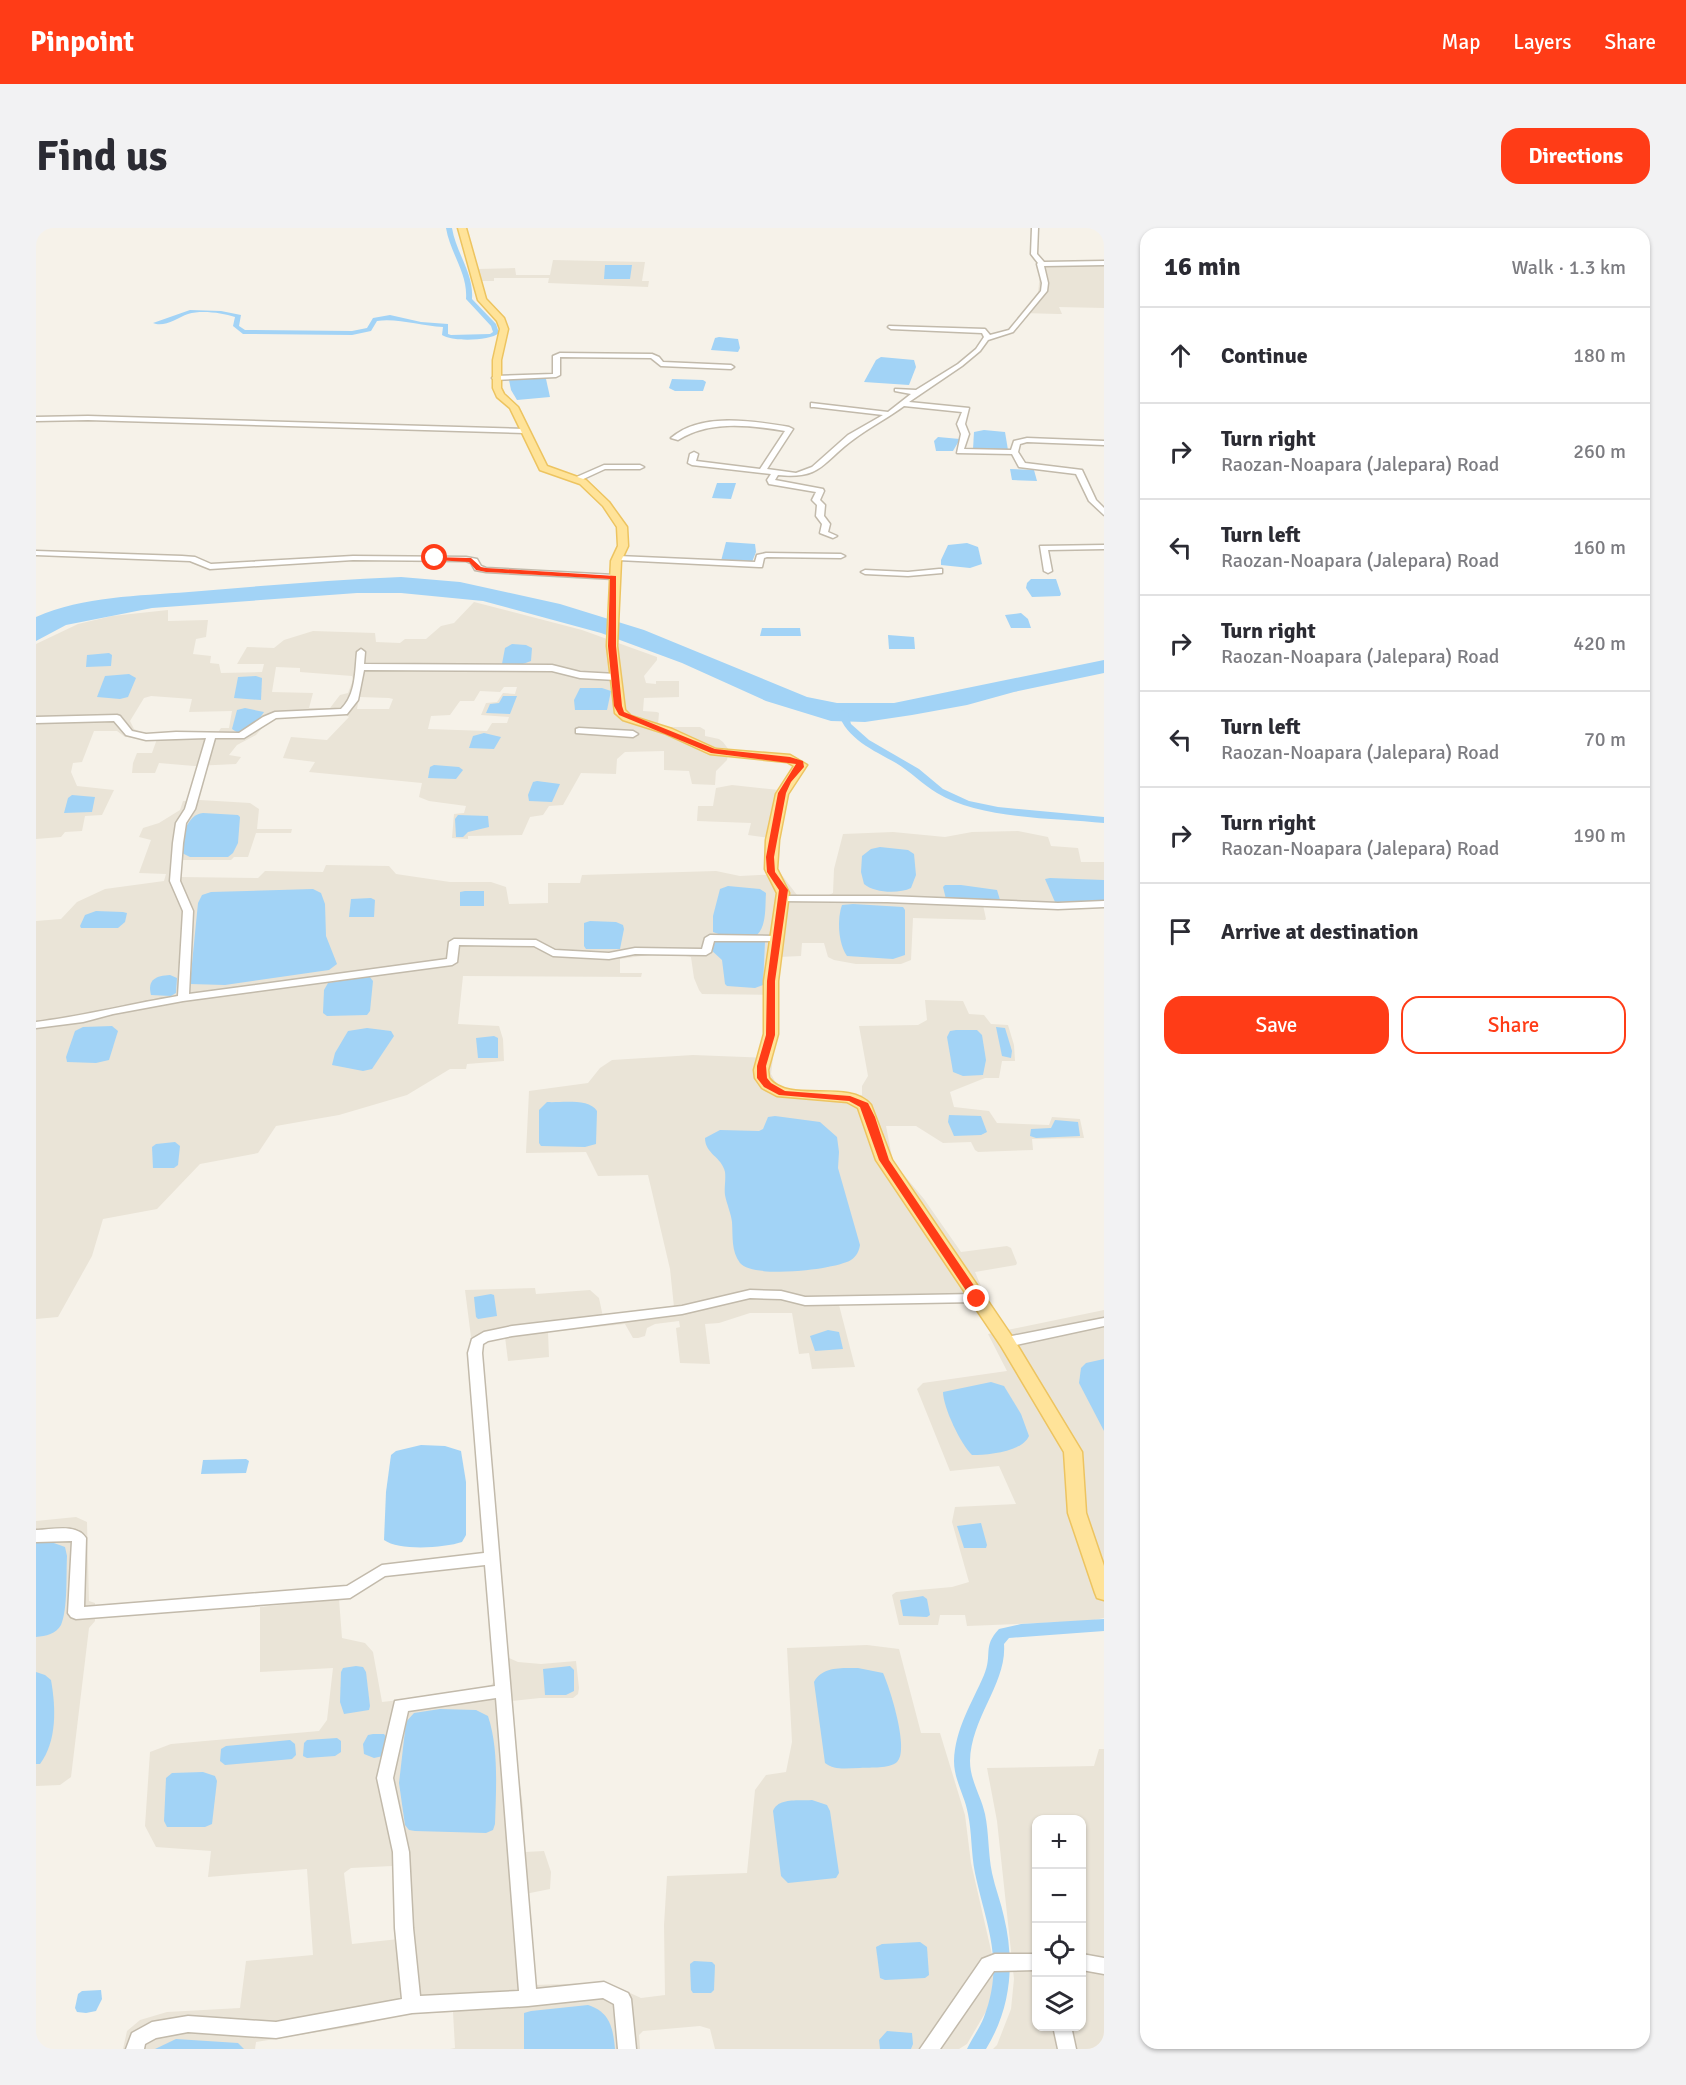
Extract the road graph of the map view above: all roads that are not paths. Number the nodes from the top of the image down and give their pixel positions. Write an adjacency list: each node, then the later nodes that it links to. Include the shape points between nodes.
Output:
1 (462, 228): 8 (main road, via 482,300 501,320 504,329)
2 (1035, 228): 4 (street, via 1034,251)
3 (1104, 262): 4 (street)
4 (1042, 263): 6 (street, via 1042,297 1011,331)
5 (891, 327): 6 (street, via 985,331)
6 (988, 338): 10 (street, via 960,365)
7 (731, 367): 8 (street, via 660,364 652,356 563,355 556,356 554,376)
8 (495, 378): 15 (main road, via 498,392 514,407)
9 (897, 390): 10 (street)
10 (916, 392): 11 (street)
11 (901, 404): 13 (street); 18 (street, via 966,411 961,424 965,434 960,451)
12 (814, 405): 13 (street)
13 (889, 414): 22 (street, via 851,437 815,469 802,474)
14 (36, 418): 15 (street)
15 (525, 431): 23 (main road, via 543,468)
16 (675, 438): 21 (street, via 694,429 730,423 789,429)
17 (1104, 443): 18 (street, via 1027,440 1017,443)
18 (1014, 452): 24 (street, via 1022,465 1079,472 1092,501)
19 (694, 454): 21 (street, via 692,463)
20 (640, 467): 23 (street, via 604,467)
21 (762, 471): 22 (street)
22 (776, 472): 25 (street, via 772,482 820,491 816,500 826,524 824,533)
23 (576, 479): 29 (main road, via 596,494 622,527 623,546)
24 (1104, 513)
25 (833, 536)
26 (1104, 547): 31 (street, via 1043,548)
27 (36, 553): 33 (street, via 182,558 210,567 353,558 466,559 486,570)
28 (842, 556): 29 (street, via 766,555 760,556 759,566)
29 (618, 558): 33 (main road)
30 (939, 571): 32 (street)
31 (1048, 571)
32 (865, 572)
33 (614, 577): 36 (main road)
34 (361, 652): 35 (street)
35 (360, 667): 36 (street, via 552,668); 40 (street, via 350,708 344,712 275,715 241,736)
36 (615, 678): 41 (main road, via 618,706 627,718 714,752 800,763 782,793 770,857 771,872 782,887)
37 (36, 720): 40 (street, via 117,718 129,733 138,736)
38 (579, 731): 39 (street)
39 (633, 734)
40 (211, 736): 44 (street, via 190,809 181,823 178,843 175,881 188,911)
41 (783, 898): 42 (street); 43 (main road)
42 (1104, 904)
43 (775, 939): 44 (street, via 710,938 706,952 635,951 609,956 553,953 536,943 454,942 452,962); 46 (main road, via 771,1035 761,1070 764,1082 782,1093 850,1098 864,1105 884,1160)
44 (183, 998): 45 (street)
45 (36, 1025)
46 (977, 1299): 48 (main road); 50 (street, via 805,1301 750,1294 682,1310 484,1337 477,1342 475,1353)
47 (1104, 1322): 48 (street)
48 (1007, 1342): 51 (main road, via 1073,1452 1077,1513)
49 (36, 1536): 50 (street, via 72,1534 79,1538 76,1613 350,1592 382,1571)
50 (493, 1558): 52 (street)
51 (1104, 1593)
52 (503, 1691): 56 (street); 57 (street, via 401,1706 385,1778 401,1852)
53 (1032, 1962): 61 (street, via 988,1965)
54 (1086, 1963): 55 (street)
55 (1104, 1966)
56 (528, 1998): 57 (street); 60 (street, via 604,1990 622,1999)
57 (412, 2005): 59 (street, via 276,2030 188,2024 152,2030 138,2039)
58 (1063, 2031): 62 (street)
59 (135, 2049)
60 (627, 2049)
61 (929, 2049)
62 (1067, 2049)

